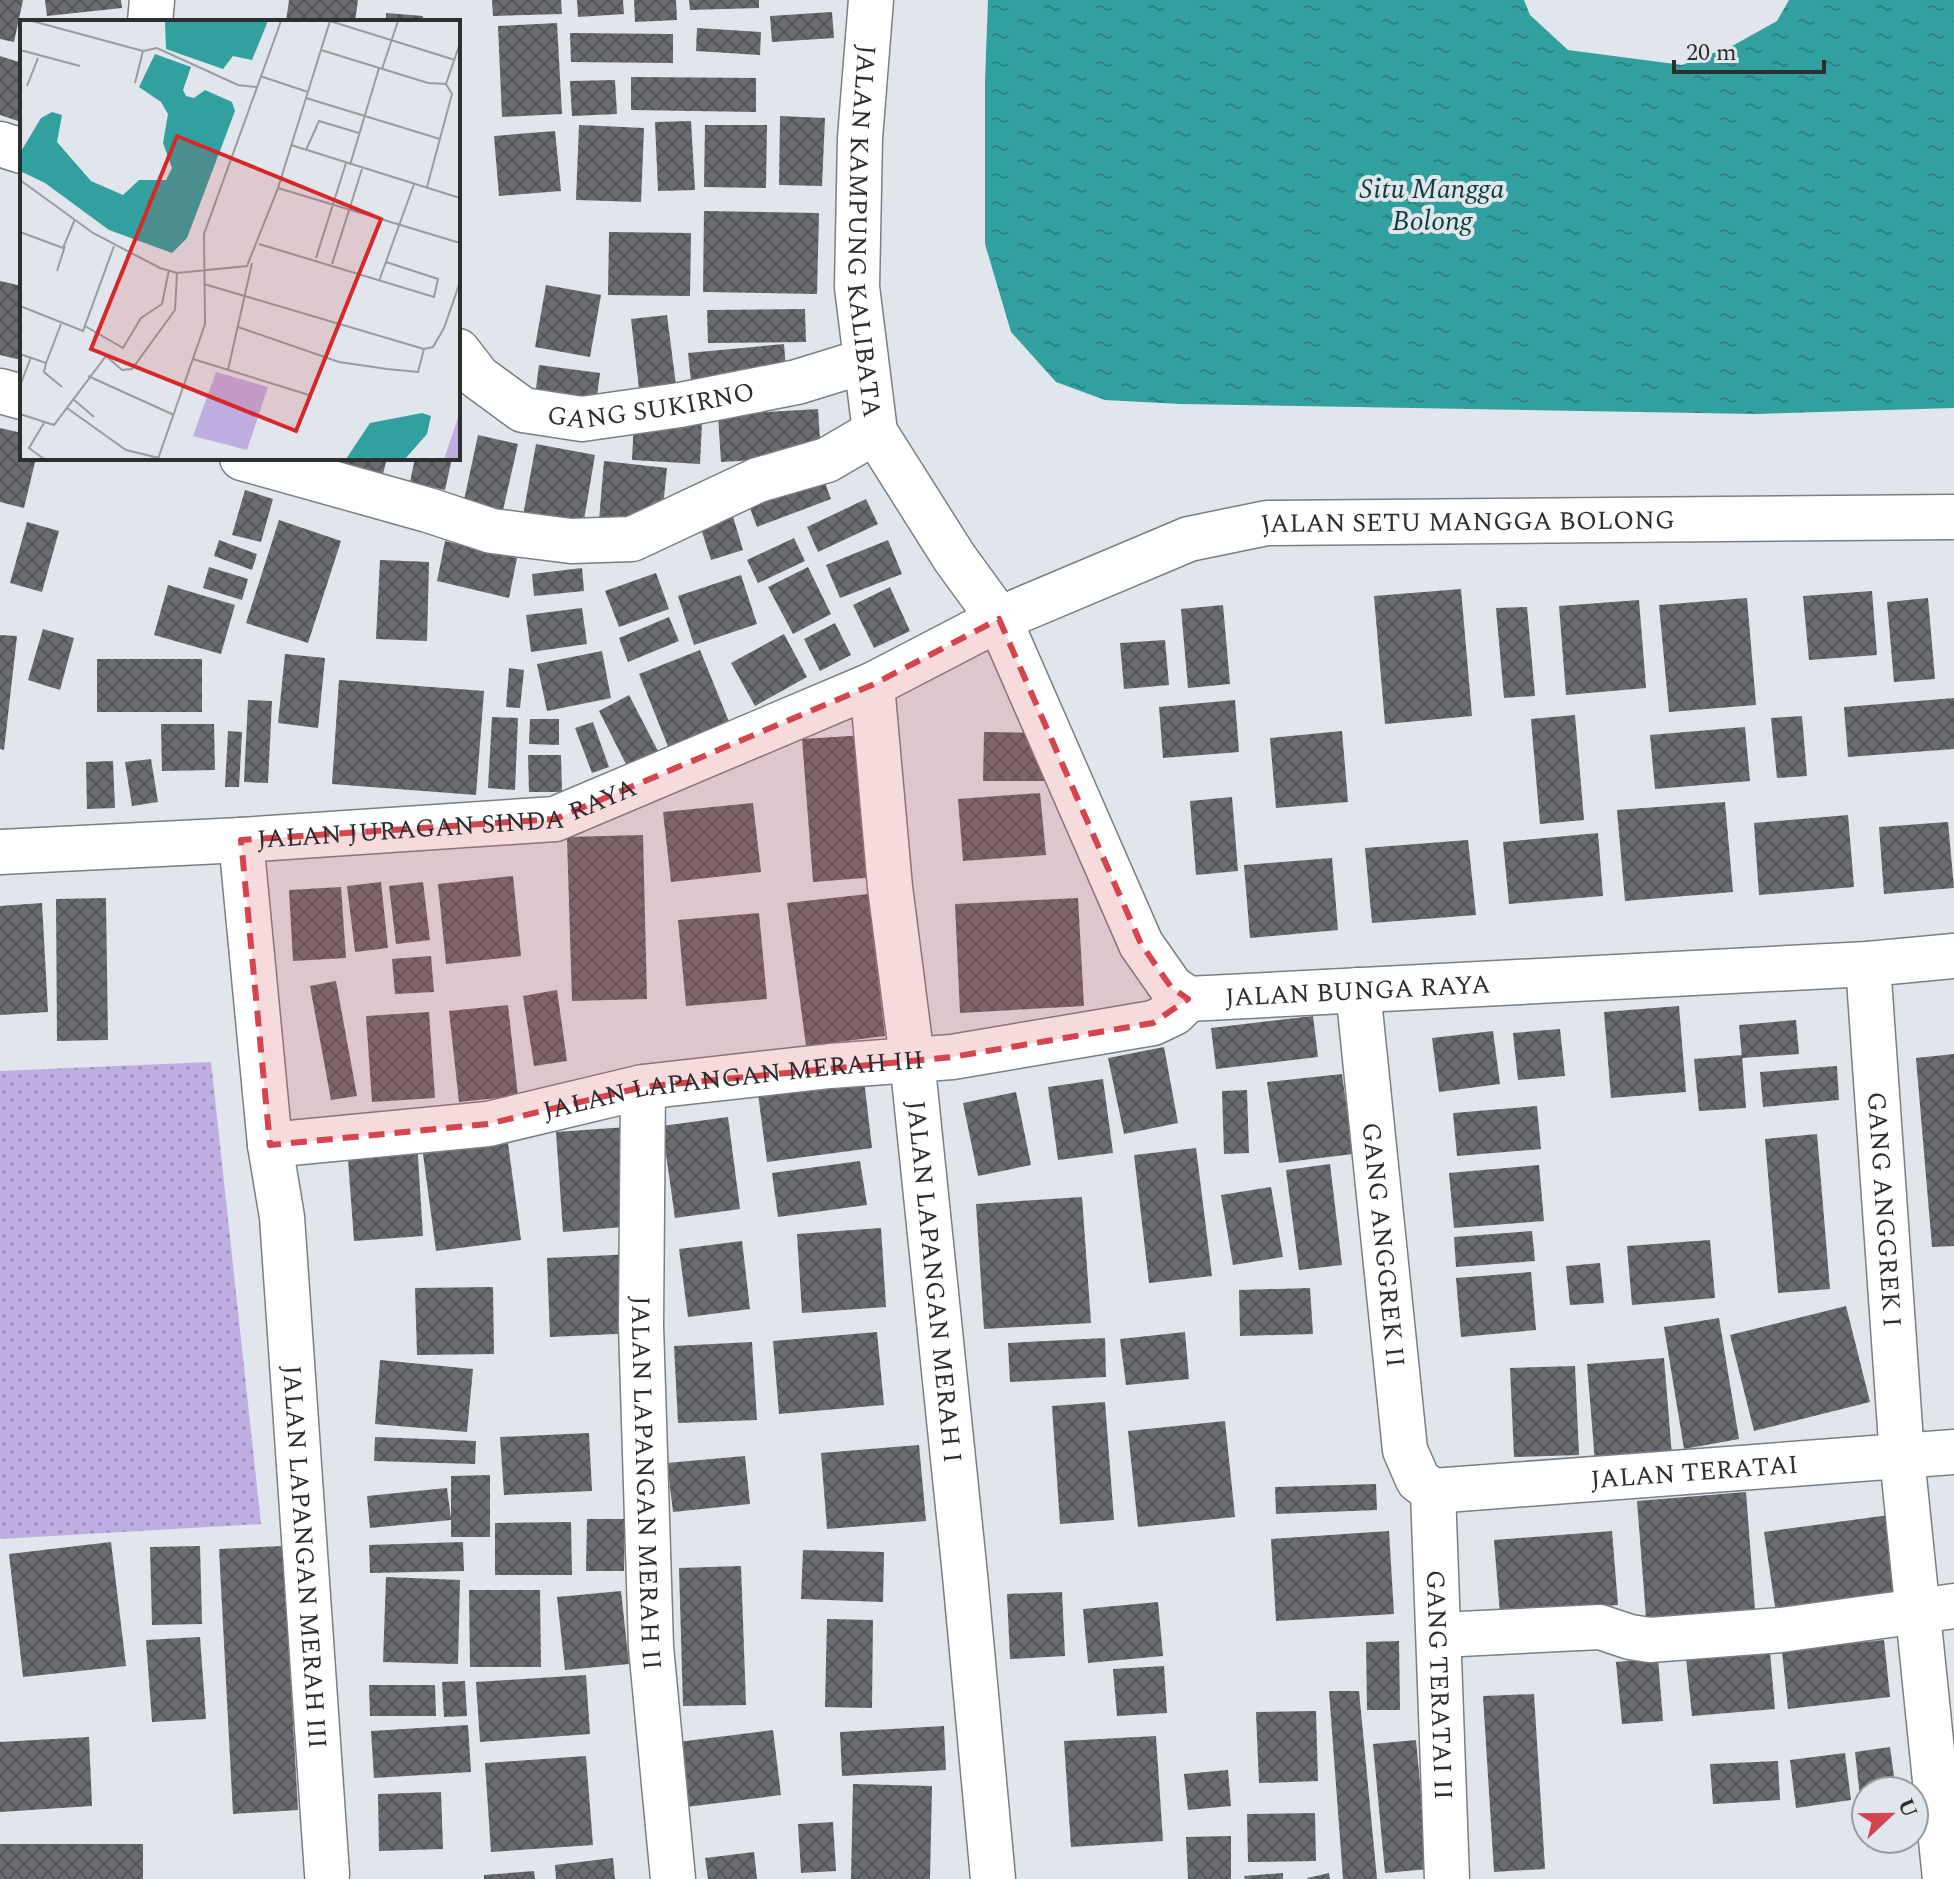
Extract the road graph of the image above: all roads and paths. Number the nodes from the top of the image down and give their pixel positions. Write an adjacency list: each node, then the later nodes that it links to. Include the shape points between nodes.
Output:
1 (152, 0): 3 (street)
2 (871, 0): 7 (street, JALAN KAMPUNG KALIBATA, via 860,138 857,287)
3 (150, 20)
4 (0, 144): 5 (street)
5 (20, 150)
6 (460, 354): 7 (street, GANG SUKIRNO, via 478,377 523,410 582,419 797,382)
7 (865, 361): 10 (street, JALAN KAMPUNG KALIBATA)
8 (0, 391): 9 (street)
9 (20, 396)
10 (875, 432): 11 (street, via 827,460 758,480 632,539 571,541 492,531); 13 (street, JALAN KAMPUNG KALIBATA)
11 (249, 460)
12 (1954, 517): 13 (street, JALAN SETU MANGGA BOLONG, via 1267,523 1189,539)
13 (999, 619): 14 (street, JALAN SETU MANGGA BOLONG); 20 (street, JALAN BUNGA RAYA, via 1141,944 1171,987)
14 (872, 685): 15 (street, JALAN JURAGAN SINDA RAYA, via 555,819); 21 (street, JALAN LAPANGAN MERAH I)
15 (241, 840): 16 (street, JALAN JURAGAN SINDA RAYA); 23 (street, JALAN LAPANGAN MERAH III)
16 (0, 852)
17 (1954, 956): 18 (street, JALAN BUNGA RAYA)
18 (1868, 964): 19 (street, JALAN BUNGA RAYA); 25 (street, GANG ANGGREK I)
19 (1358, 990): 20 (street, JALAN BUNGA RAYA); 26 (street, GANG ANGGREK II, via 1405,1450 1418,1480)
20 (1188, 999): 21 (street, JALAN LAPANGAN MERAH III, via 1153,1023)
21 (912, 1059): 22 (street, JALAN LAPANGAN MERAH III); 31 (street, JALAN LAPANGAN MERAH I)
22 (643, 1087): 23 (street, JALAN LAPANGAN MERAH III, via 488,1124); 30 (street, JALAN LAPANGAN MERAH II, via 641,1325 651,1647)
23 (270, 1145): 29 (street, JALAN LAPANGAN MERAH III, via 282,1217)
24 (1954, 1452): 25 (street, JALAN TERATAI)
25 (1902, 1457): 26 (street, JALAN TERATAI); 27 (street, GANG ANGGREK I)
26 (1433, 1491): 28 (street, GANG TERATAI II)
27 (1935, 1608): 28 (street, via 1781,1630 1650,1640 1600,1627); 33 (street, GANG ANGGREK I)
28 (1440, 1635): 32 (street, GANG TERATAI II)
29 (327, 1874)
30 (673, 1879)
31 (993, 1879)
32 (1447, 1879)
33 (1945, 1879)

